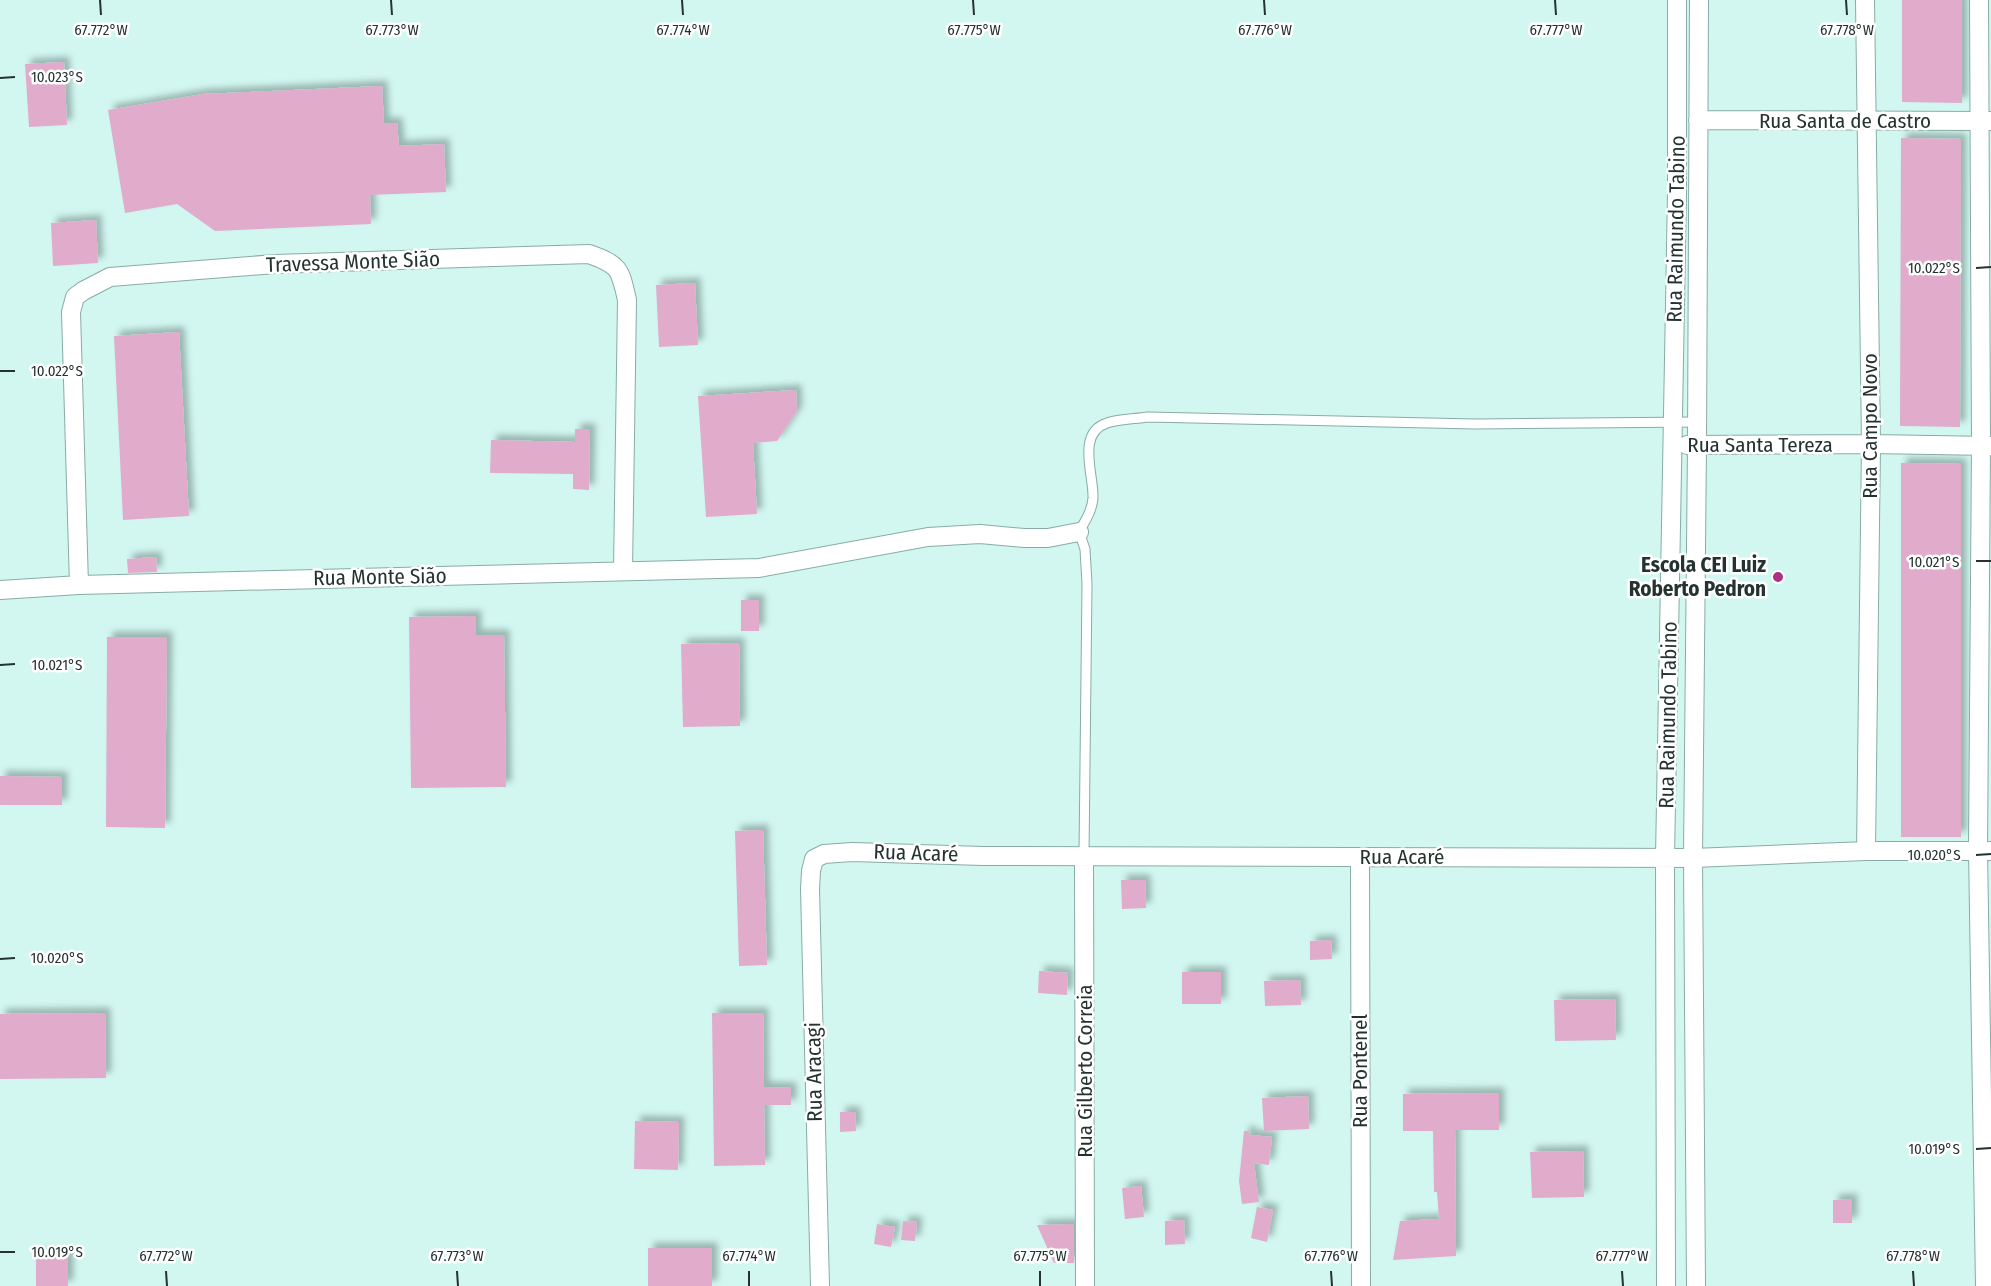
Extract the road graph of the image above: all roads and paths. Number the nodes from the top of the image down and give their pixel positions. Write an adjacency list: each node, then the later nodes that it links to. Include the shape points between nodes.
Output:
1 (1677, 0): 8 (street, Rua Raimundo Tabino)
2 (1699, 0): 5 (street, Rua Raimundo Tabino)
3 (1865, 0): 6 (street, Rua Campo Novo)
4 (1979, 0): 7 (street)
5 (1698, 120): 6 (street, Rua Santa de Castro); 9 (street, Rua Raimundo Tabino)
6 (1867, 121): 7 (street, Rua Santa de Castro); 10 (street, Rua Campo Novo)
7 (1986, 121): 13 (street)
8 (1674, 422): 9 (lane); 12 (street, Rua Raimundo Tabino); 14 (lane, via 1475,424 1148,417 1106,423 1093,432 1088,443 1093,497)
9 (1697, 422): 11 (street, Rua Raimundo Tabino)
10 (1871, 444): 11 (street, Rua Santa Tereza); 13 (street, Rua Santa Tereza); 19 (street, Rua Campo Novo)
11 (1697, 445): 12 (street, Rua Santa Tereza); 23 (street, Rua Raimundo Tabino)
12 (1673, 446): 22 (street, Rua Raimundo Tabino)
13 (1986, 446): 18 (street)
14 (1079, 532): 15 (street, Rua Monte Sião, via 1048,538 980,534 928,537 759,568); 20 (lane, via 1087,584)
15 (623, 571): 16 (street, Rua Monte Sião); 16 (street, Travessa Monte Sião, via 627,300 622,275 614,265 589,254 275,264 110,277 92,285 75,297 71,312)
16 (79, 585): 17 (street, Rua Monte Sião)
17 (0, 590)
18 (1985, 850): 19 (street, Rua Acaré); 30 (street)
19 (1866, 851): 23 (street, Rua Acaré)
20 (1084, 855): 21 (street, Rua Acaré); 24 (street, Rua Acaré, via 852,852); 26 (street, Rua Gilberto Correia)
21 (1360, 857): 22 (street, Rua Acaré); 27 (street, Rua Pontenel)
22 (1665, 857): 23 (street, Rua Acaré); 28 (street, Rua Raimundo Tabino)
23 (1693, 858): 29 (street, Rua Raimundo Tabino)
24 (814, 859): 25 (street, Rua Aracagi, via 810,901)
25 (820, 1286)
26 (1085, 1286)
27 (1361, 1286)
28 (1666, 1286)
29 (1696, 1286)
30 (1985, 1286)

